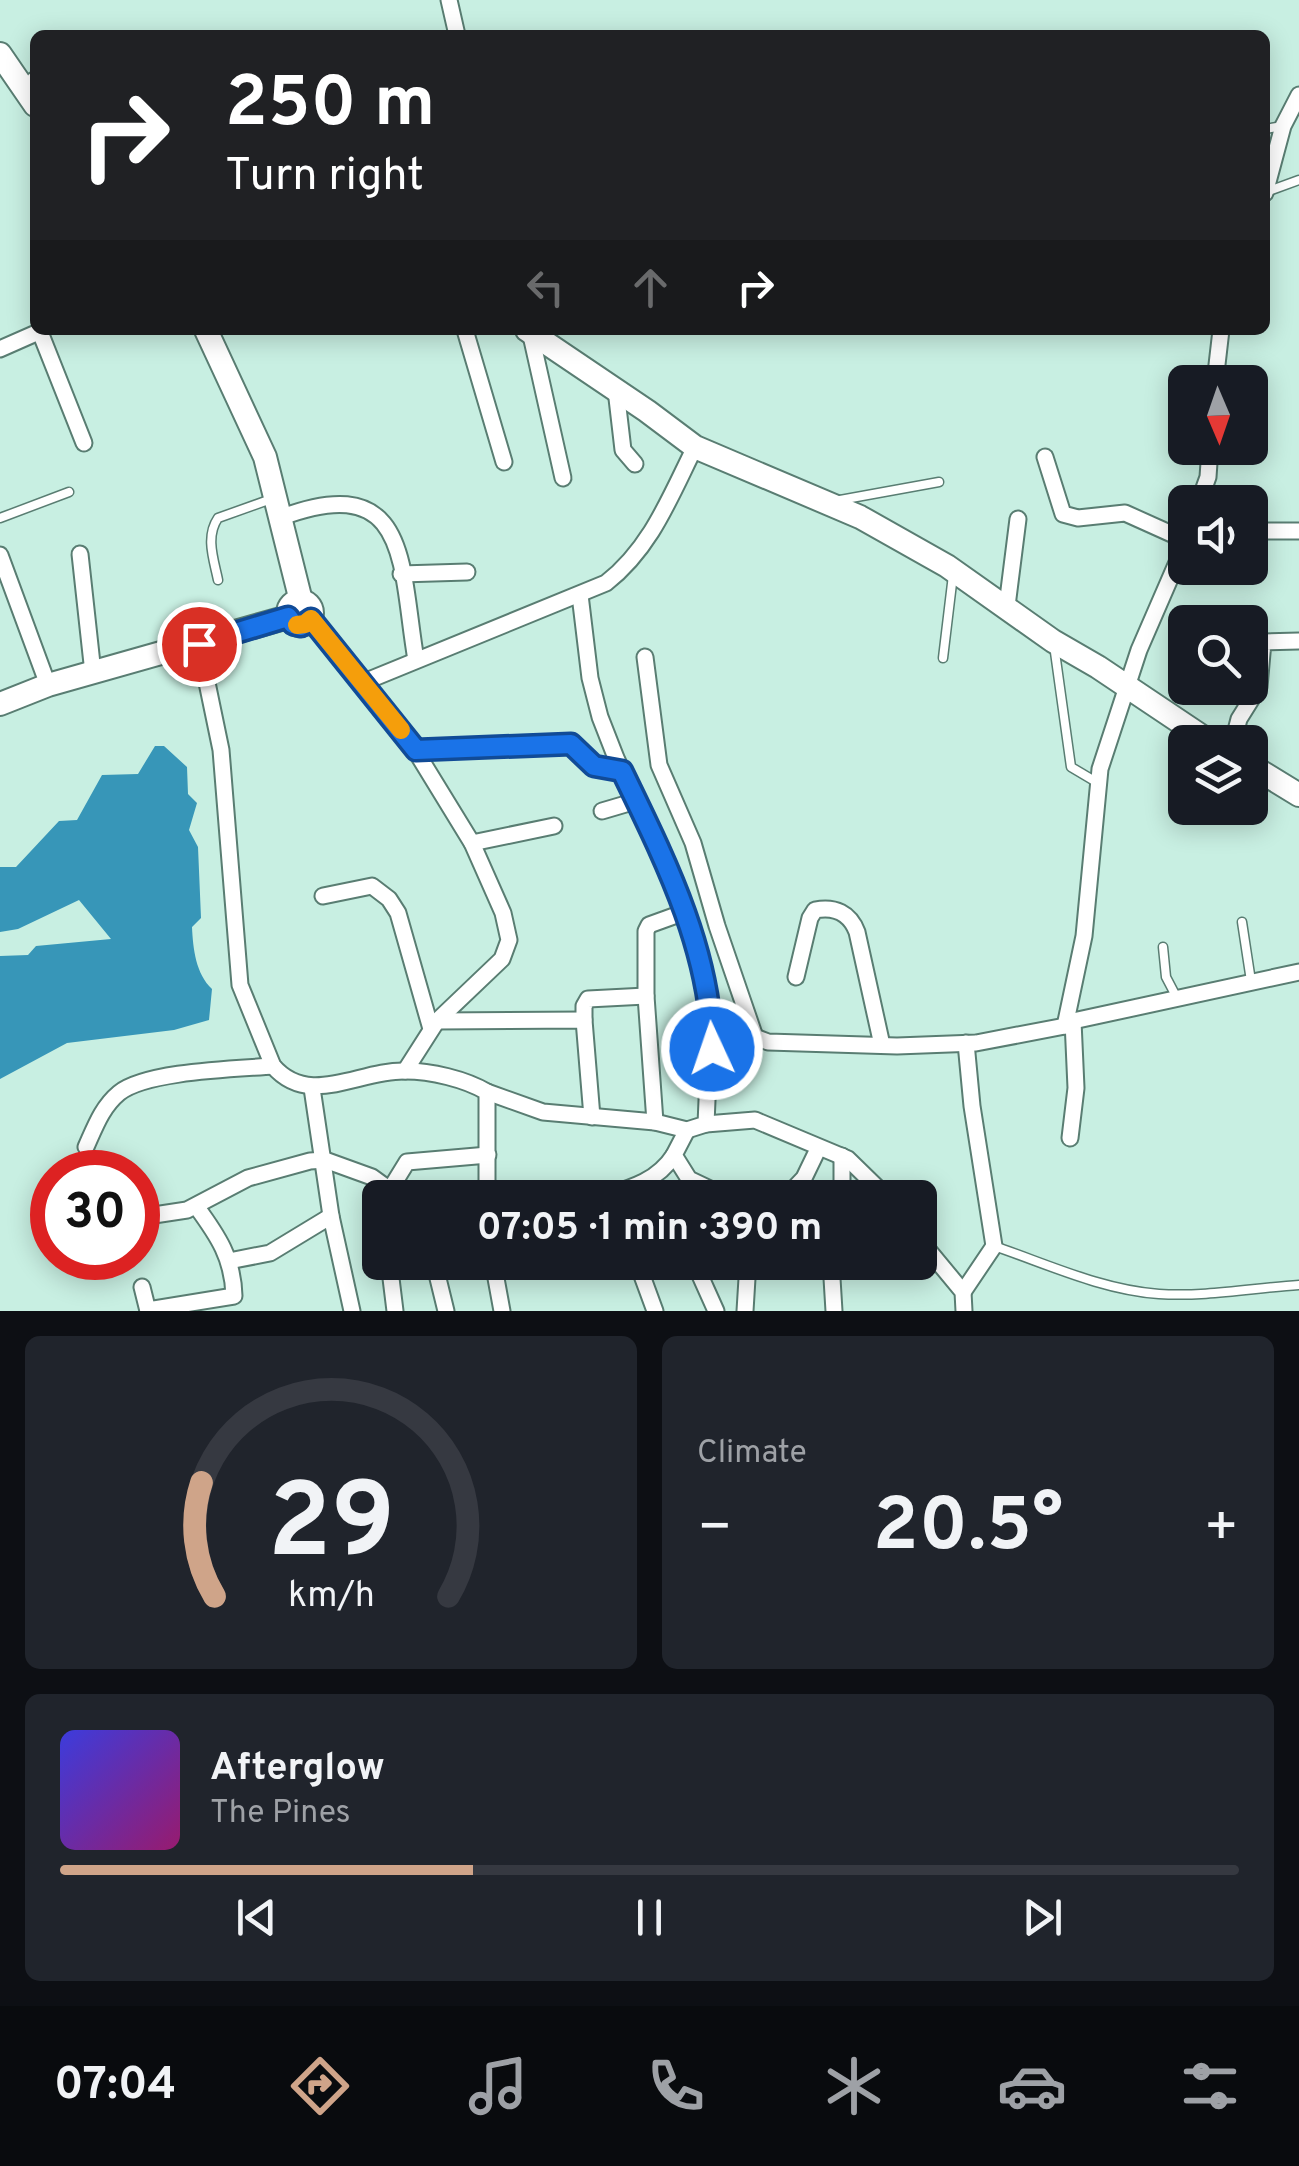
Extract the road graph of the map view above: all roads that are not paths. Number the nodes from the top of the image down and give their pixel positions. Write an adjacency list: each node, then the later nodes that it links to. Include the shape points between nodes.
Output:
1 (448, 0): 2 (street)
2 (456, 30)
3 (0, 34): 5 (main road)
4 (0, 54): 7 (main road)
5 (30, 74)
6 (1299, 95): 8 (street)
7 (30, 98)
8 (1282, 126): 9 (lane); 10 (street)
9 (1270, 128)
10 (1270, 173)
11 (1299, 180): 12 (lane)
12 (1270, 191)
13 (32, 335): 21 (street)
14 (44, 335): 24 (street)
15 (195, 335): 33 (main road)
16 (208, 335): 33 (main road, via 265,457)
17 (466, 335): 27 (street)
18 (529, 335): 29 (street)
19 (534, 335): 23 (main road)
20 (1221, 335): 22 (street)
21 (0, 348)
22 (1217, 365)
23 (616, 390): 25 (main road); 28 (street, via 624,450)
24 (84, 443)
25 (704, 451): 32 (main road); 47 (street, via 628,566)
26 (1044, 458): 38 (street, via 1063,514 1125,514)
27 (504, 462)
28 (635, 464)
29 (563, 478)
30 (939, 482): 32 (lane)
31 (69, 492): 34 (lane)
32 (827, 502): 41 (main road)
33 (279, 508): 43 (street, via 356,504 375,512 388,527); 44 (lane, via 218,518 212,548); 49 (main road)
34 (0, 518)
35 (1018, 519): 48 (street)
36 (1268, 531): 37 (street)
37 (1299, 531)
38 (1168, 534)
39 (80, 554): 56 (street)
40 (0, 555): 46 (street)
41 (954, 571): 48 (main road); 54 (lane)
42 (467, 572): 43 (street)
43 (401, 574): 55 (street)
44 (218, 580)
45 (1168, 582): 59 (street)
46 (7, 593): 58 (street)
47 (580, 595): 55 (street); 64 (street, via 590,678)
48 (1006, 606): 51 (main road)
49 (300, 612): 52 (main road); 57 (street)
50 (1299, 640): 62 (street, via 1264,642 1259,686)
51 (1054, 641): 59 (main road); 66 (lane, via 1071,767)
52 (199, 644): 56 (main road); 88 (street, via 221,750 240,985)
53 (645, 657): 85 (street, via 658,765 693,843)
54 (942, 658)
55 (416, 660): 57 (street)
56 (93, 672): 58 (main road)
57 (364, 682): 63 (street)
58 (48, 685): 60 (main road)
59 (1127, 687): 61 (main road); 66 (street)
60 (0, 704)
61 (1184, 725)
62 (1237, 725)
63 (416, 750): 64 (street, via 571,744 594,766); 71 (street)
64 (622, 771): 68 (street)
65 (1268, 776): 67 (main road)
66 (1098, 783): 83 (street)
67 (1299, 795)
68 (636, 801): 69 (street); 73 (street)
69 (602, 811)
70 (554, 826): 71 (street)
71 (472, 843): 84 (street, via 509,940 502,960)
72 (322, 896): 84 (street, via 372,886 389,899)
73 (684, 912): 79 (street, via 649,925); 81 (street)
74 (1242, 922): 78 (lane)
75 (1163, 947): 80 (lane, via 1166,977)
76 (1299, 972): 78 (street)
77 (796, 977): 87 (street, via 815,910 830,907 844,914 857,932)
78 (1251, 981): 80 (street)
79 (646, 996): 82 (street, via 588,999); 93 (street)
80 (1177, 998): 83 (street)
81 (711, 1006): 85 (street); 94 (street)
82 (584, 1020): 84 (street); 92 (street)
83 (1069, 1024): 86 (street); 96 (street, via 1076,1088)
84 (434, 1025): 89 (street)
85 (755, 1037): 87 (street)
86 (966, 1042): 87 (street); 116 (street)
87 (889, 1046)
88 (273, 1066): 90 (street, via 282,1077); 97 (street, via 131,1085 103,1110)
89 (404, 1071): 90 (street); 91 (street)
90 (312, 1088): 102 (street)
91 (487, 1092): 92 (street, via 543,1112); 99 (street)
92 (592, 1117): 93 (street)
93 (656, 1122): 95 (street)
94 (706, 1124): 95 (street); 98 (street, via 755,1120)
95 (687, 1130): 100 (street)
96 (1070, 1138)
97 (86, 1147)
98 (818, 1148): 101 (street); 110 (street)
99 (488, 1155): 105 (street, via 407,1162); 106 (street)
100 (674, 1156): 103 (street); 107 (street)
101 (842, 1156): 111 (street); 112 (street)
102 (325, 1160): 104 (street); 113 (street, via 248,1178); 115 (street)
103 (682, 1172): 108 (street); 109 (street)
104 (376, 1180)
105 (401, 1180)
106 (488, 1180)
107 (650, 1180)
108 (684, 1180)
109 (697, 1180)
110 (802, 1180)
111 (842, 1180)
112 (868, 1180)
113 (196, 1206): 114 (street); 117 (street)
114 (160, 1214)
115 (332, 1216): 117 (street, via 270,1253); 132 (street)
116 (992, 1251): 127 (lane, via 1136,1291); 130 (street)
117 (230, 1262): 131 (street, via 234,1296)
118 (937, 1262): 130 (street)
119 (391, 1280): 133 (street)
120 (438, 1280): 134 (street)
121 (496, 1280): 129 (street)
122 (500, 1280): 129 (street)
123 (644, 1280): 136 (street)
124 (702, 1280): 137 (street)
125 (747, 1280): 138 (street)
126 (832, 1280): 139 (street)
127 (1299, 1285)
128 (142, 1287): 131 (street)
129 (497, 1287): 135 (street)
130 (965, 1305)
131 (148, 1310)
132 (352, 1311)
133 (394, 1311)
134 (446, 1311)
135 (502, 1311)
136 (655, 1311)
137 (716, 1311)
138 (746, 1311)
139 (834, 1311)

